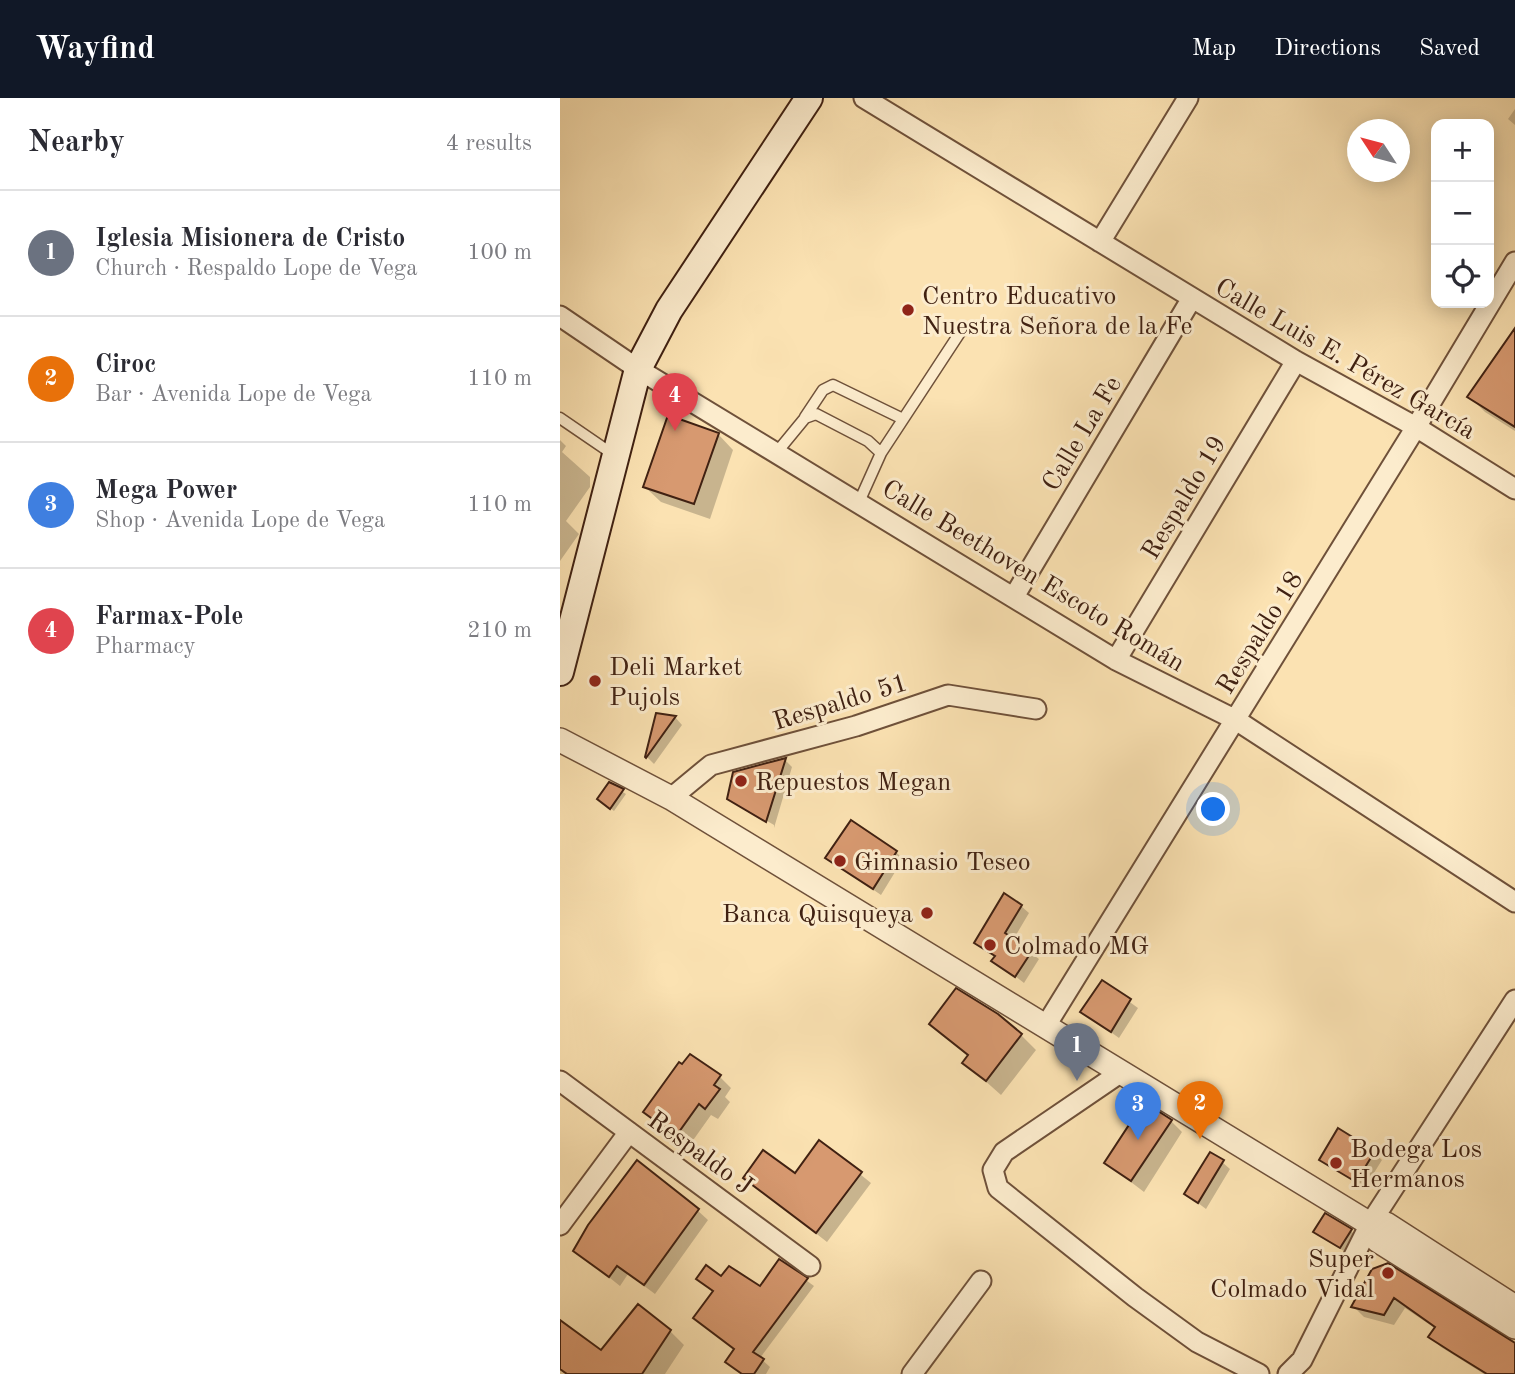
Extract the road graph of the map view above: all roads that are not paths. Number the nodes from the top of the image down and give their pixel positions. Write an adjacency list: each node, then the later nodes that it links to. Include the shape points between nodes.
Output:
1 (809, 98): 10 (main road, via 669,310)
2 (864, 98): 4 (street, Calle Luis E. Pérez García)
3 (1188, 98): 4 (street)
4 (1100, 242): 6 (street, Calle Luis E. Pérez García)
5 (1515, 262): 14 (street, Respaldo 18)
6 (1192, 298): 9 (street, Calle Luis E. Pérez García); 20 (street, Calle La Fe)
7 (560, 316): 10 (street, Calle Beethoven Escoto Román)
8 (961, 331): 13 (lane)
9 (1296, 361): 14 (street, Calle Luis E. Pérez García); 21 (street, Respaldo 19)
10 (638, 369): 15 (street, Calle Beethoven Escoto Román); 17 (main road)
11 (560, 418): 17 (lane)
12 (805, 418): 13 (lane, via 823,390 834,385); 15 (lane); 16 (lane, via 816,414 868,441)
13 (903, 419): 16 (lane)
14 (1416, 427): 18 (street, Calle Luis E. Pérez García); 24 (street, Respaldo 18)
15 (776, 452): 19 (street, Calle Beethoven Escoto Román)
16 (881, 453): 19 (lane)
17 (614, 456): 22 (main road)
18 (1515, 489)
19 (859, 502): 20 (street, Calle Beethoven Escoto Román)
20 (1015, 595): 21 (street, Calle Beethoven Escoto Román)
21 (1116, 660): 24 (street, Calle Beethoven Escoto Román)
22 (560, 672)
23 (1036, 709): 26 (street, Respaldo 51, via 948,695 856,726 711,765)
24 (1236, 720): 27 (street, Calle Beethoven Escoto Román); 29 (street, Respaldo 18)
25 (560, 740): 26 (street)
26 (671, 798): 29 (street)
27 (1515, 902)
28 (1515, 1000): 33 (street)
29 (1045, 1027): 30 (street)
30 (1120, 1073): 33 (street); 40 (street, via 1004,1152 993,1170 998,1188 1186,1334)
31 (560, 1081): 32 (street, Respaldo J)
32 (629, 1132): 34 (street); 35 (street, Respaldo J)
33 (1370, 1224): 37 (street, via 1386,1224); 38 (street, via 1377,1241); 41 (street, via 1302,1360)
34 (560, 1225)
35 (810, 1266)
36 (981, 1281): 39 (street)
37 (1515, 1307)
38 (1515, 1326)
39 (912, 1374)
40 (1259, 1374)
41 (1288, 1374)

